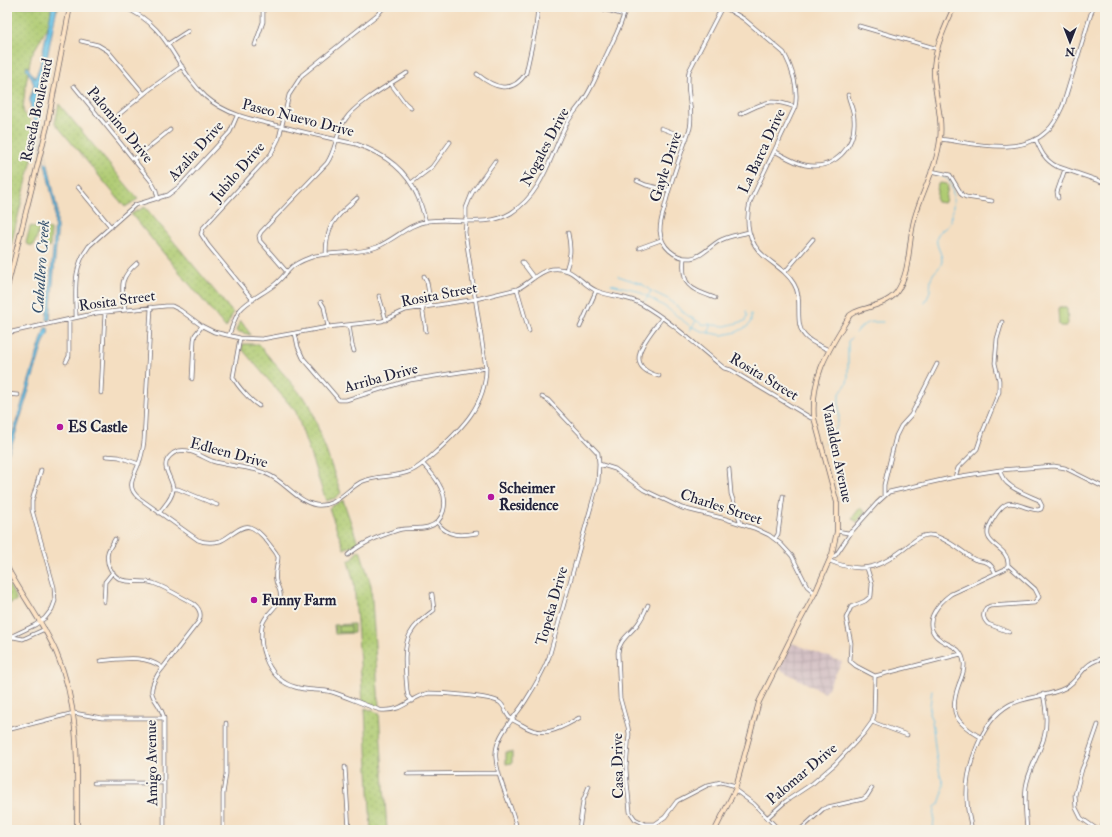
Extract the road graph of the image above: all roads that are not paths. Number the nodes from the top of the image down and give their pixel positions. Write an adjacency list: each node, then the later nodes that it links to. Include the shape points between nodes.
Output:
1 (70, 7): 70 (main road, Reseda Boulevard, via 42,150)
2 (123, 7): 11 (street, Paseo Nuevo Drive)
3 (264, 7): 17 (street, via 263,22)
4 (384, 7): 31 (street, Jubilo Drive, via 302,75 289,95)
5 (538, 7): 21 (street, via 526,73 522,79 515,84 501,87 489,83)
6 (597, 7): 12 (street)
7 (626, 7): 12 (street, Nogales Drive)
8 (723, 7): 26 (street, La Barca Drive, via 744,19 784,53 797,91); 34 (street, Gayle Drive, via 689,71 687,80 692,120)
9 (954, 7): 18 (main road, Vanalden Avenue)
10 (1093, 7): 37 (street, via 1063,105 1056,120)
11 (128, 8): 16 (street, Paseo Nuevo Drive, via 157,30)
12 (624, 15): 54 (street, Nogales Drive, via 589,92 567,123 532,195 503,217)
13 (859, 26): 18 (street)
14 (188, 31): 16 (street)
15 (81, 41): 24 (street, via 98,45 108,51)
16 (168, 44): 19 (street, Paseo Nuevo Drive)
17 (255, 45)
18 (938, 50): 35 (main road, Vanalden Avenue, via 934,71)
19 (182, 66): 24 (street); 29 (street, Paseo Nuevo Drive, via 205,96 217,106)
20 (406, 73): 22 (street)
21 (477, 74)
22 (391, 84): 27 (street, via 405,104); 36 (street, via 349,114)
23 (74, 86): 30 (street, Palomino Drive)
24 (144, 94): 30 (street)
25 (848, 95): 39 (street, via 854,117 853,136 842,155 822,165 807,166)
26 (795, 107): 28 (street, via 771,101); 39 (street, La Barca Drive)
27 (411, 108)
28 (740, 114)
29 (237, 116): 31 (street, Paseo Nuevo Drive); 51 (street, Azalia Drive, via 230,132 180,186)
30 (106, 125): 40 (street, Palomino Drive)
31 (282, 127): 36 (street, Paseo Nuevo Drive); 76 (street, Jubilo Drive, via 271,154 203,228 201,234)
32 (661, 128): 34 (street)
33 (170, 130): 40 (street)
34 (687, 138): 48 (street, Gayle Drive)
35 (940, 139): 37 (street, via 1003,147 1014,147); 43 (main road, Vanalden Avenue)
36 (337, 140): 46 (street, Paseo Nuevo Drive, via 371,149 393,163); 66 (street, via 327,163 260,233 261,242)
37 (1036, 140): 42 (street, via 1049,162)
38 (450, 142): 46 (street, via 432,167)
39 (774, 151): 56 (street, La Barca Drive, via 750,202 747,212)
40 (134, 159): 51 (street, Palomino Drive, via 151,181)
41 (495, 161): 54 (street, via 472,192 466,208)
42 (1065, 169): 45 (street); 50 (street, via 1057,192)
43 (931, 171): 52 (street, via 950,175 966,197); 98 (main road, Vanalden Avenue, via 914,221 907,262 899,287 888,300 850,316)
44 (637, 181): 48 (street)
45 (1105, 182)
46 (411, 183): 53 (street, Paseo Nuevo Drive)
47 (78, 187): 55 (street)
48 (668, 190): 59 (street, Gayle Drive, via 660,228)
49 (357, 198): 61 (street, via 329,228)
50 (1058, 198)
51 (158, 199): 55 (street, Azalia Drive, via 136,205)
52 (992, 201)
53 (426, 222): 54 (street, Nogales Drive); 61 (street, Nogales Drive, via 366,251)
54 (466, 222): 75 (street, via 465,232)
55 (111, 227): 83 (street, Azalia Drive, via 89,246 78,264)
56 (749, 232): 62 (street, via 720,240 696,257); 67 (street, La Barca Drive, via 756,248)
57 (568, 233): 65 (street, via 571,245)
58 (813, 239): 67 (street)
59 (661, 240): 60 (street); 62 (street, via 671,252)
60 (639, 248)
61 (326, 254): 66 (street, Nogales Drive, via 314,256)
62 (684, 258): 74 (street, via 682,270 688,284 697,292)
63 (522, 262): 69 (street)
64 (137, 263): 81 (street, via 124,276)
65 (566, 270): 69 (street, Rosita Street, via 552,269); 72 (street, Rosita Street)
66 (287, 272): 76 (street, Nogales Drive, via 276,284)
67 (785, 272): 98 (street, La Barca Drive, via 795,286 799,298 799,327 812,342)
68 (424, 276): 78 (street)
69 (534, 278): 71 (street, Rosita Street)
70 (7, 288)
71 (517, 289): 75 (street, Rosita Street); 93 (street)
72 (596, 291): 84 (street, Rosita Street, via 635,302); 91 (street)
73 (379, 296): 86 (street)
74 (715, 298)
75 (476, 299): 78 (street, Rosita Street); 102 (street)
76 (253, 300): 96 (street, Nogales Drive, via 240,311)
77 (321, 302): 90 (street)
78 (431, 306): 80 (street, Rosita Street)
79 (151, 307): 81 (street, Rosita Street); 89 (street, Rosita Street, via 172,306); 112 (street, via 144,441)
80 (422, 307): 86 (street, Rosita Street, via 402,311); 92 (street)
81 (125, 310): 82 (street, Rosita Street)
82 (105, 312): 83 (street, Rosita Street); 105 (street)
83 (76, 317): 85 (street, Rosita Street)
84 (662, 318): 103 (street, via 640,349 639,357 645,370); 110 (street, Rosita Street, via 724,368)
85 (68, 319): 94 (street, Rosita Street); 100 (street, via 69,356)
86 (386, 320): 88 (street, Rosita Street)
87 (1002, 322): 118 (street, via 995,363 999,392 977,449 958,468)
88 (349, 325): 90 (street, Rosita Street); 99 (street)
89 (202, 326): 96 (street, Rosita Street); 104 (street, via 194,340)
90 (328, 327): 95 (street, Rosita Street)
91 (580, 327)
92 (426, 331)
93 (529, 331)
94 (7, 333)
95 (295, 333): 97 (street, Rosita Street, via 262,339); 102 (street, Arriba Drive, via 303,358 339,400 410,380)
96 (229, 335): 97 (street, Rosita Street)
97 (240, 338): 109 (street, via 233,378)
98 (829, 350): 110 (main road, Vanalden Avenue, via 815,385)
99 (354, 351)
100 (66, 362)
101 (937, 364): 122 (street, via 911,415 896,436)
102 (486, 368): 113 (street, via 483,391 470,417)
103 (659, 376)
104 (192, 379)
105 (101, 393)
106 (7, 394): 107 (street)
107 (18, 395)
108 (542, 397): 114 (street, via 548,400 598,452)
109 (259, 406)
110 (814, 418): 127 (main road, Vanalden Avenue, via 835,492)
111 (106, 456): 112 (street, via 119,457)
112 (139, 464): 124 (street, via 132,480 132,490)
113 (423, 464): 120 (street, Edleen Drive, via 405,474 361,482 334,502 319,505 306,501 267,474 212,461 191,452 178,451 166,462); 125 (street, via 442,489 444,509)
114 (600, 464): 126 (street, Charles Street, via 615,469 644,490 682,508); 158 (street, Topeka Drive, via 598,482 549,657)
115 (729, 469): 126 (street, via 731,494)
116 (41, 470): 143 (street, via 32,510 55,595 52,609)
117 (1000, 470): 118 (street); 119 (street, via 1059,466); 134 (street, via 1002,478 1009,485 1040,500 1042,506 1038,510 1013,503 1006,504 988,525 990,540 1008,557)
118 (955, 477): 122 (street, via 889,492)
119 (1105, 488)
120 (173, 489): 123 (street); 124 (street)
121 (783, 496): 131 (street, via 778,534)
122 (884, 496): 128 (street)
123 (217, 505)
124 (159, 513): 154 (street, via 198,540 209,543 220,541 248,526 276,553 276,581 281,593 264,621 262,641 267,664 287,684 296,688 333,692 380,710 397,709)
125 (437, 522): 129 (street, via 444,530 456,535); 132 (street, via 428,527 397,530 356,548)
126 (742, 524): 131 (street, Charles Street)
127 (837, 531): 128 (street); 133 (main road, Vanalden Avenue)
128 (852, 531): 133 (street)
129 (477, 533)
130 (115, 539): 137 (street, via 107,555 109,567)
131 (775, 539): 139 (street, Charles Street, via 792,556 807,586)
132 (348, 555)
133 (830, 560): 136 (street, via 844,566); 139 (main road, Vanalden Avenue)
134 (1008, 565): 138 (street); 145 (street, via 1035,588 1039,597 1034,603 986,608 983,616 986,622)
135 (7, 567): 143 (main road)
136 (867, 568): 138 (street, via 884,562 916,539 929,534 941,538 973,559 992,565); 152 (street, via 872,584 871,596 851,607 846,618 851,643 850,661)
137 (113, 572): 141 (street, via 104,582); 151 (street, Amigo Avenue, via 123,580 154,583 194,604 200,611 199,622)
138 (995, 572): 148 (street, via 945,598 932,615 931,625 936,636 956,647)
139 (815, 593): 171 (main road, Vanalden Avenue, via 759,702)
140 (432, 594): 154 (street, via 434,610 414,627 407,643 407,691)
141 (104, 602)
142 (648, 605): 171 (street, Casa Drive, via 639,623 622,641 618,653 620,698 629,734 626,768 630,812 639,822 656,824 677,801 708,785 721,782)
143 (40, 622): 144 (main road); 146 (street, via 14,634)
144 (45, 629): 146 (street, via 23,639); 155 (main road, via 64,670)
145 (1009, 632)
146 (13, 637): 147 (street)
147 (7, 638)
148 (961, 654): 152 (street); 164 (street, via 964,668 954,698 954,710 966,728)
149 (1105, 658): 153 (street, via 1090,663 1066,688)
150 (100, 661): 151 (street, via 141,658 155,662)
151 (163, 668): 156 (street, Amigo Avenue, via 151,689)
152 (875, 676): 159 (street, Palomar Drive, via 875,710)
153 (1043, 694): 164 (street, via 1009,705 998,713); 185 (street, via 1045,733 1026,787)
154 (412, 701): 158 (street, via 429,693 486,698 500,702)
155 (74, 713): 156 (street, via 102,718); 162 (street); 175 (main road, via 77,747)
156 (164, 718): 169 (street, Amigo Avenue)
157 (579, 718): 158 (street, via 562,728 548,732 534,731)
158 (513, 720): 166 (street, Topeka Drive, via 497,744 495,757)
159 (872, 722): 163 (street); 173 (street, Palomar Drive, via 827,772)
160 (226, 723): 177 (street)
161 (1098, 725): 186 (street, via 1075,795 1076,808 1081,818)
162 (7, 730)
163 (907, 735)
164 (982, 738): 184 (street, via 973,757 967,787 967,806)
165 (345, 767): 178 (street)
166 (499, 773): 167 (street); 179 (street, Topeka Drive, via 516,820)
167 (407, 774)
168 (94, 783): 169 (street)
169 (164, 783): 176 (street, Amigo Avenue)
170 (589, 786): 180 (street, via 583,801)
171 (735, 788): 173 (street, Casa Drive); 181 (main road, Vanalden Avenue)
172 (872, 788): 183 (street, via 863,799 823,809)
173 (768, 817): 182 (street, Casa Drive)
174 (1105, 822): 186 (street)
175 (77, 830)
176 (164, 830)
177 (223, 830)
178 (349, 830)
179 (517, 830)
180 (579, 830)
181 (715, 830)
182 (779, 830)
183 (800, 830)
184 (972, 830)
185 (1027, 830)
186 (1099, 830)

